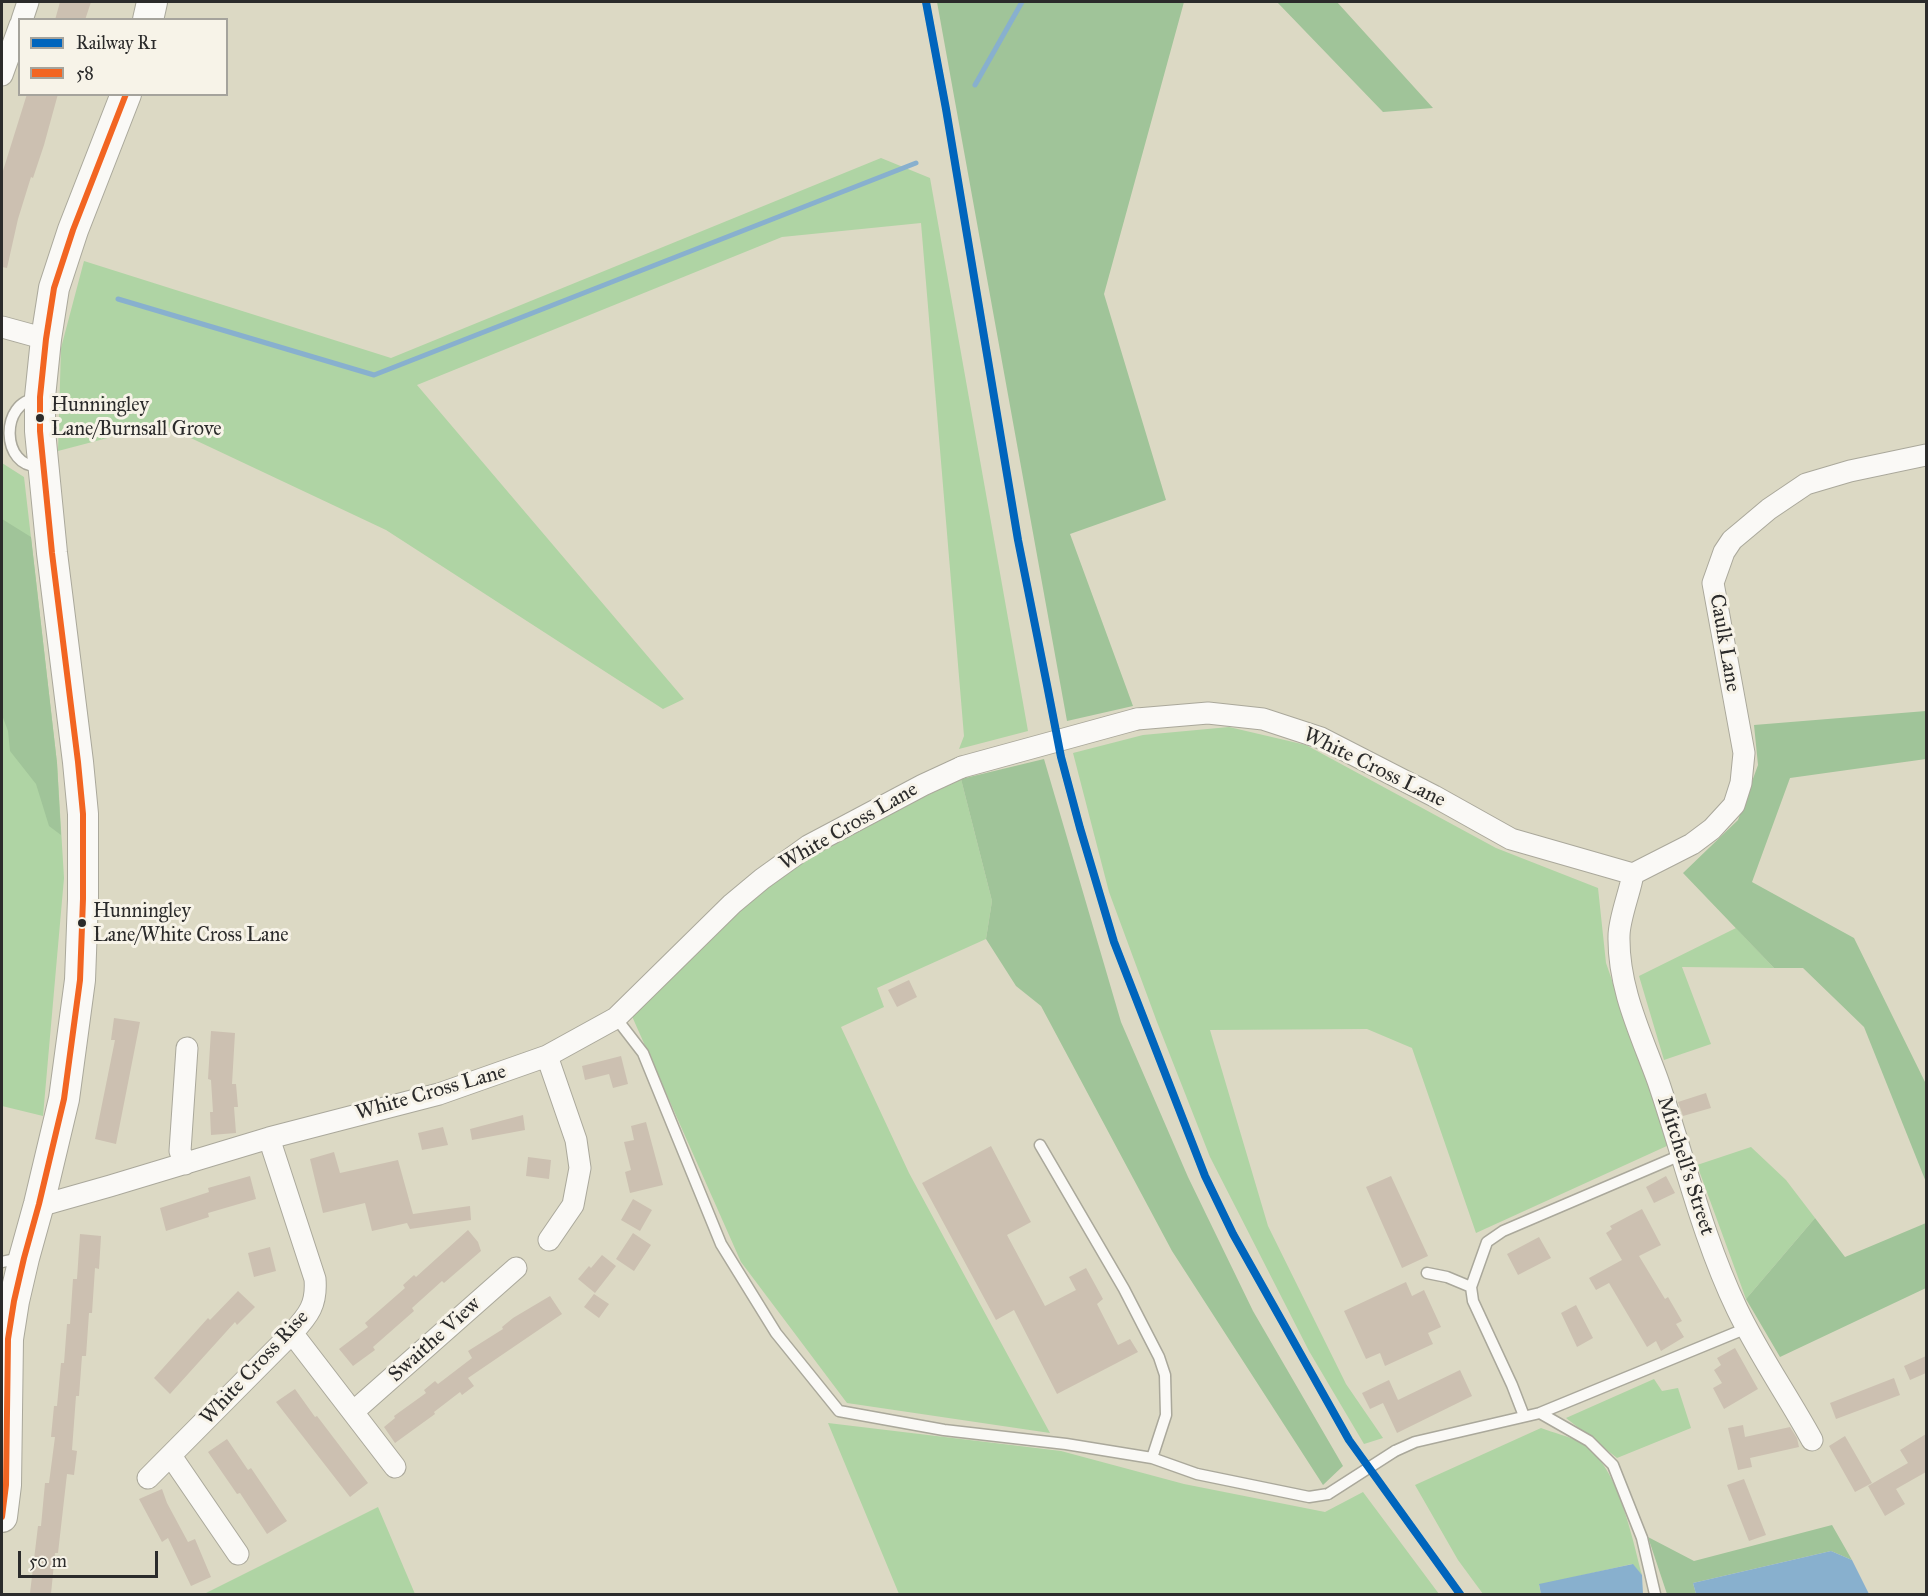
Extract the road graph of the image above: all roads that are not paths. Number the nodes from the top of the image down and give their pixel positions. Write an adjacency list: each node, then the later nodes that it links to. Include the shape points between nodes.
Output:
1 (28, 2): 3 (street)
2 (152, 2): 4 (main road)
3 (23, 18)
4 (148, 18)
5 (18, 31): 6 (street)
6 (2, 75)
7 (125, 96): 9 (main road, via 54,288)
8 (2, 327): 9 (street)
9 (46, 339): 19 (main road, via 40,431 83,814 83,899 80,980 64,1099)
10 (1926, 455): 11 (street, Caulk Lane, via 1806,484 1732,540 1713,583 1744,753 1741,783 1734,805 1712,829)
11 (1634, 874): 12 (street, White Cross Lane, bridge, via 1511,839 1321,738 1263,719 1208,713 1137,719 962,767 808,846 732,904); 17 (street, Mitchell's Street, via 1618,934 1622,975)
12 (616, 1018): 14 (street, White Cross Lane); 32 (lane, via 643,1053 721,1244 776,1333 839,1411 944,1430)
13 (187, 1048): 18 (street, via 180,1151)
14 (547, 1056): 15 (street, White Cross Lane, via 439,1094); 20 (street, via 576,1140 580,1168 573,1206)
15 (269, 1138): 18 (street, White Cross Lane); 26 (street, White Cross Rise, via 315,1279 315,1302)
16 (1040, 1145): 32 (lane, via 1124,1289 1165,1375 1166,1415)
17 (1681, 1155): 24 (lane, via 1503,1231 1487,1242); 25 (street, Mitchell's Street, via 1700,1220)
18 (185, 1164): 19 (street, White Cross Lane)
19 (39, 1204): 21 (main road)
20 (549, 1240)
21 (13, 1260): 35 (main road)
22 (516, 1268): 27 (street, Swaithe View)
23 (1427, 1273): 24 (lane)
24 (1471, 1287): 29 (lane, via 1473,1301)
25 (1747, 1328): 28 (lane); 30 (street, Mitchell's Street)
26 (292, 1333): 27 (street); 31 (street, White Cross Rise)
27 (353, 1412): 33 (street)
28 (1540, 1413): 29 (lane); 37 (lane, via 1589,1441 1613,1466 1642,1538)
29 (1524, 1416): 32 (lane, bridge, via 1415,1442 1328,1494 1309,1497 1197,1474)
30 (1812, 1440)
31 (171, 1456): 34 (street, White Cross Rise); 36 (street)
32 (1152, 1458)
33 (395, 1467)
34 (148, 1478)
35 (2, 1517)
36 (238, 1554)
37 (1655, 1594)

